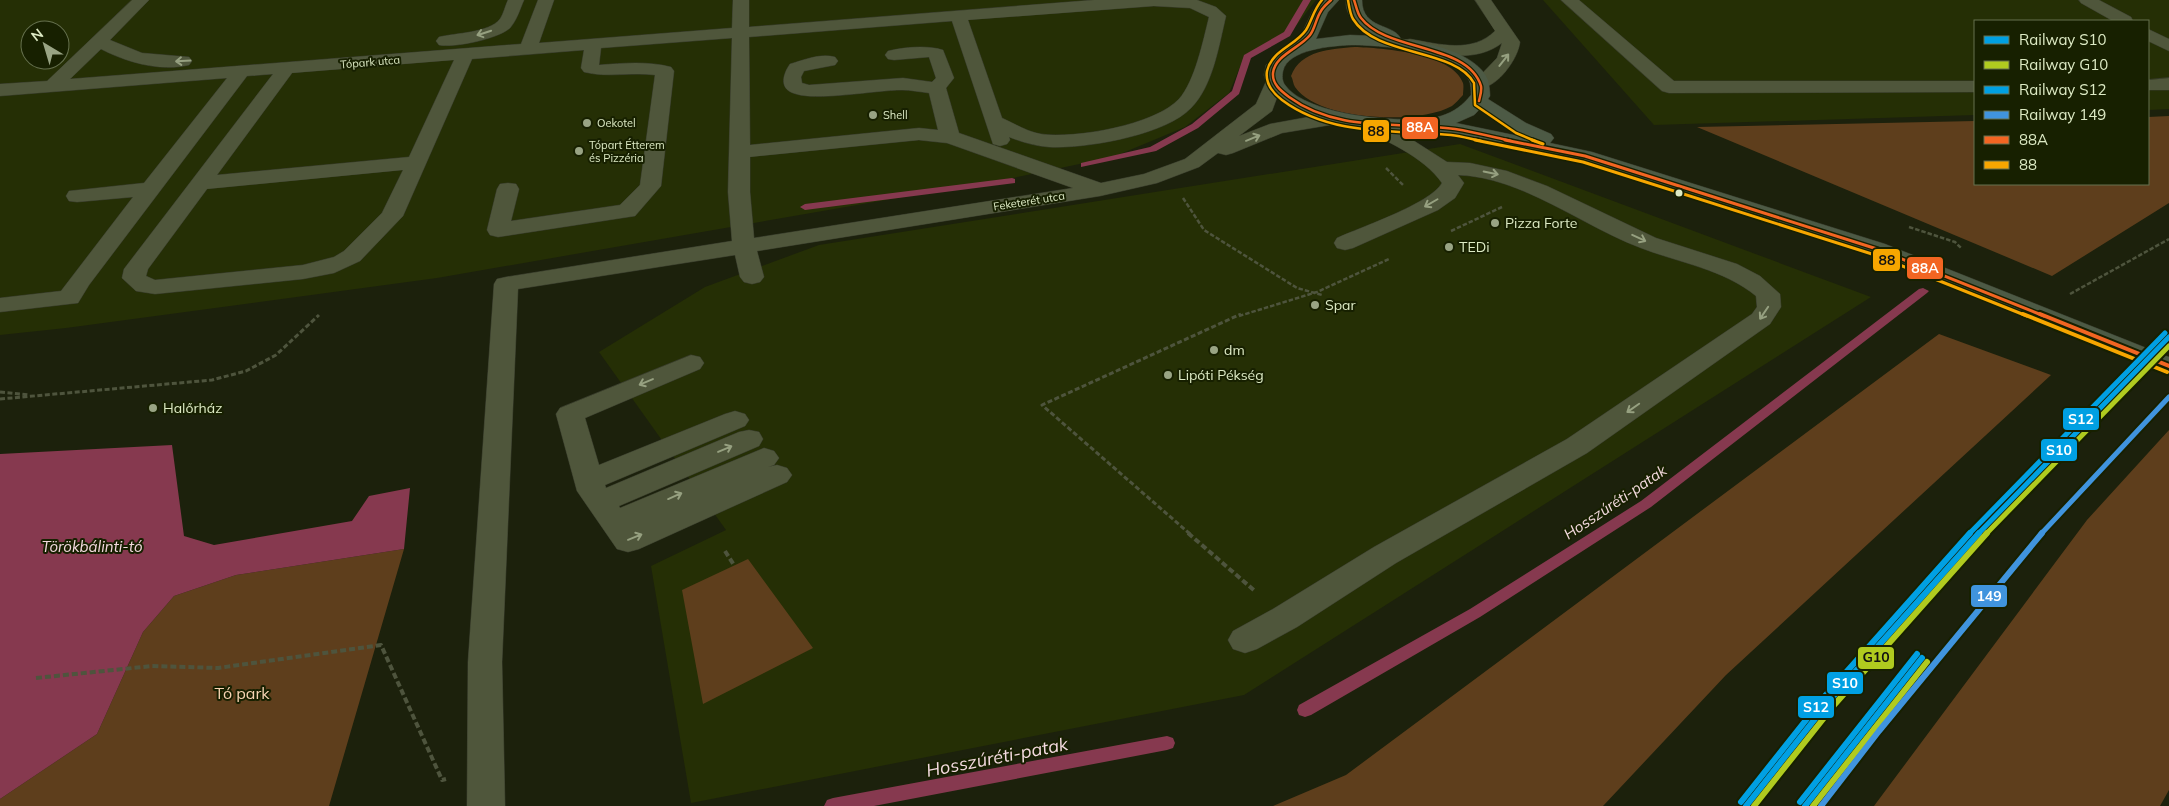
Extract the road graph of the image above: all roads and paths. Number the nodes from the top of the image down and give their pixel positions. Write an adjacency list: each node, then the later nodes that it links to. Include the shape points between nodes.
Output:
1 (141, 0): 15 (street)
2 (516, 0): 15 (street, one-way to 15, via 503,25 476,35 437,42 160,62 128,56)
3 (546, 0): 19 (street)
4 (1330, 0): 20 (main road, via 1321,10 1310,35)
5 (1354, 0): 16 (main road, via 1354,8 1365,23)
6 (1483, 0): 12 (street)
7 (1569, 0): 30 (street, via 1669,87)
8 (2087, 0): 11 (street)
9 (746, 1): 13 (street)
10 (959, 16): 13 (street, Tópark utca); 35 (street); 35 (street, Tópark utca, via 1169,0 1203,3 1218,16 1194,93 1184,106 1169,115 1124,132 1050,141 1030,138)
11 (2123, 20)
12 (1504, 32): 16 (street, via 1495,42 1470,50); 33 (street, one-way to 12, via 1511,50 1511,42)
13 (740, 33): 17 (street, Tópark utca); 39 (street)
14 (2149, 35): 18 (street)
15 (99, 41): 29 (street)
16 (1404, 43): 20 (main road, via 1333,41); 33 (main road, via 1455,60 1476,75)
17 (593, 44): 19 (street, Tópark utca); 47 (street, via 590,68 664,71 650,186 627,211 498,230)
18 (2169, 46)
19 (528, 49): 21 (street, Tópark utca)
20 (1292, 52): 26 (main road, via 1276,65)
21 (465, 55): 24 (street, Tópark utca); 42 (street)
22 (894, 55): 31 (street, via 937,54 945,78)
23 (829, 61): 31 (street, via 796,68 793,85 809,91 903,84)
24 (286, 69): 25 (street, Tópark utca); 45 (street)
25 (240, 73): 29 (street, Tópark utca); 46 (street)
26 (1274, 81): 34 (main road, via 1279,90 1294,102); 43 (street, Feketerét utca, via 1266,107)
27 (2169, 84): 28 (street)
28 (2149, 85)
29 (52, 86): 32 (street, Tópark utca)
30 (1974, 87)
31 (937, 88): 38 (street)
32 (0, 90)
33 (1480, 93): 37 (main road, via 1469,110 1453,118); 41 (main road, via 1519,127)
34 (1336, 118): 36 (main road); 43 (street, one-way to 34, via 1277,128)
35 (995, 122): 40 (street, via 1001,142)
36 (1360, 123): 37 (main road); 44 (street, via 1390,134)
37 (1408, 126): 41 (main road, via 1454,129)
38 (950, 137): 39 (street, via 919,134); 40 (street)
39 (739, 152): 55 (street, via 740,219)
40 (998, 156): 48 (street)
41 (1585, 156): 64 (main road, via 1877,249)
42 (417, 162): 45 (street); 45 (street, via 392,216 342,262 303,272 168,286 155,287 138,282 134,278 136,269)
43 (1192, 163): 48 (street, Feketerét utca, via 1150,179)
44 (1442, 168): 54 (street, one-way to 54, via 1453,183 1447,193 1430,205); 71 (street, one-way to 71, via 1500,175 1648,242 1729,269 1768,294 1769,308 1761,319 1577,446 1385,555)
45 (200, 183)
46 (150, 189): 49 (street); 61 (street, via 69,298)
47 (508, 189)
48 (1100, 190): 55 (street, Feketerét utca)
49 (77, 196)
50 (1183, 198): 58 (path, via 1204,230 1297,288)
51 (1510, 204): 52 (path)
52 (1450, 231)
53 (2169, 239): 59 (path)
54 (1345, 243)
55 (745, 245): 57 (street); 74 (street, Feketerét utca, via 506,284 485,662)
56 (1397, 256): 58 (path)
57 (752, 277)
58 (1317, 292): 60 (path); 71 (path, via 1246,312 1042,405)
59 (2070, 294)
60 (1322, 295)
61 (0, 305)
62 (319, 315): 66 (path, via 276,355 246,371 212,380)
63 (691, 364): 68 (street, one-way to 68, via 570,414)
64 (2169, 366)
65 (0, 392): 66 (path)
66 (40, 396): 67 (path)
67 (0, 399)
68 (601, 502): 68 (street, via 756,448)
69 (725, 552): 70 (path)
70 (734, 565)
71 (1285, 618): 72 (street)
72 (1244, 640)
73 (36, 678): 74 (path, via 152,666 218,668 380,646 442,780)
74 (487, 767): 75 (street)
75 (486, 806)

